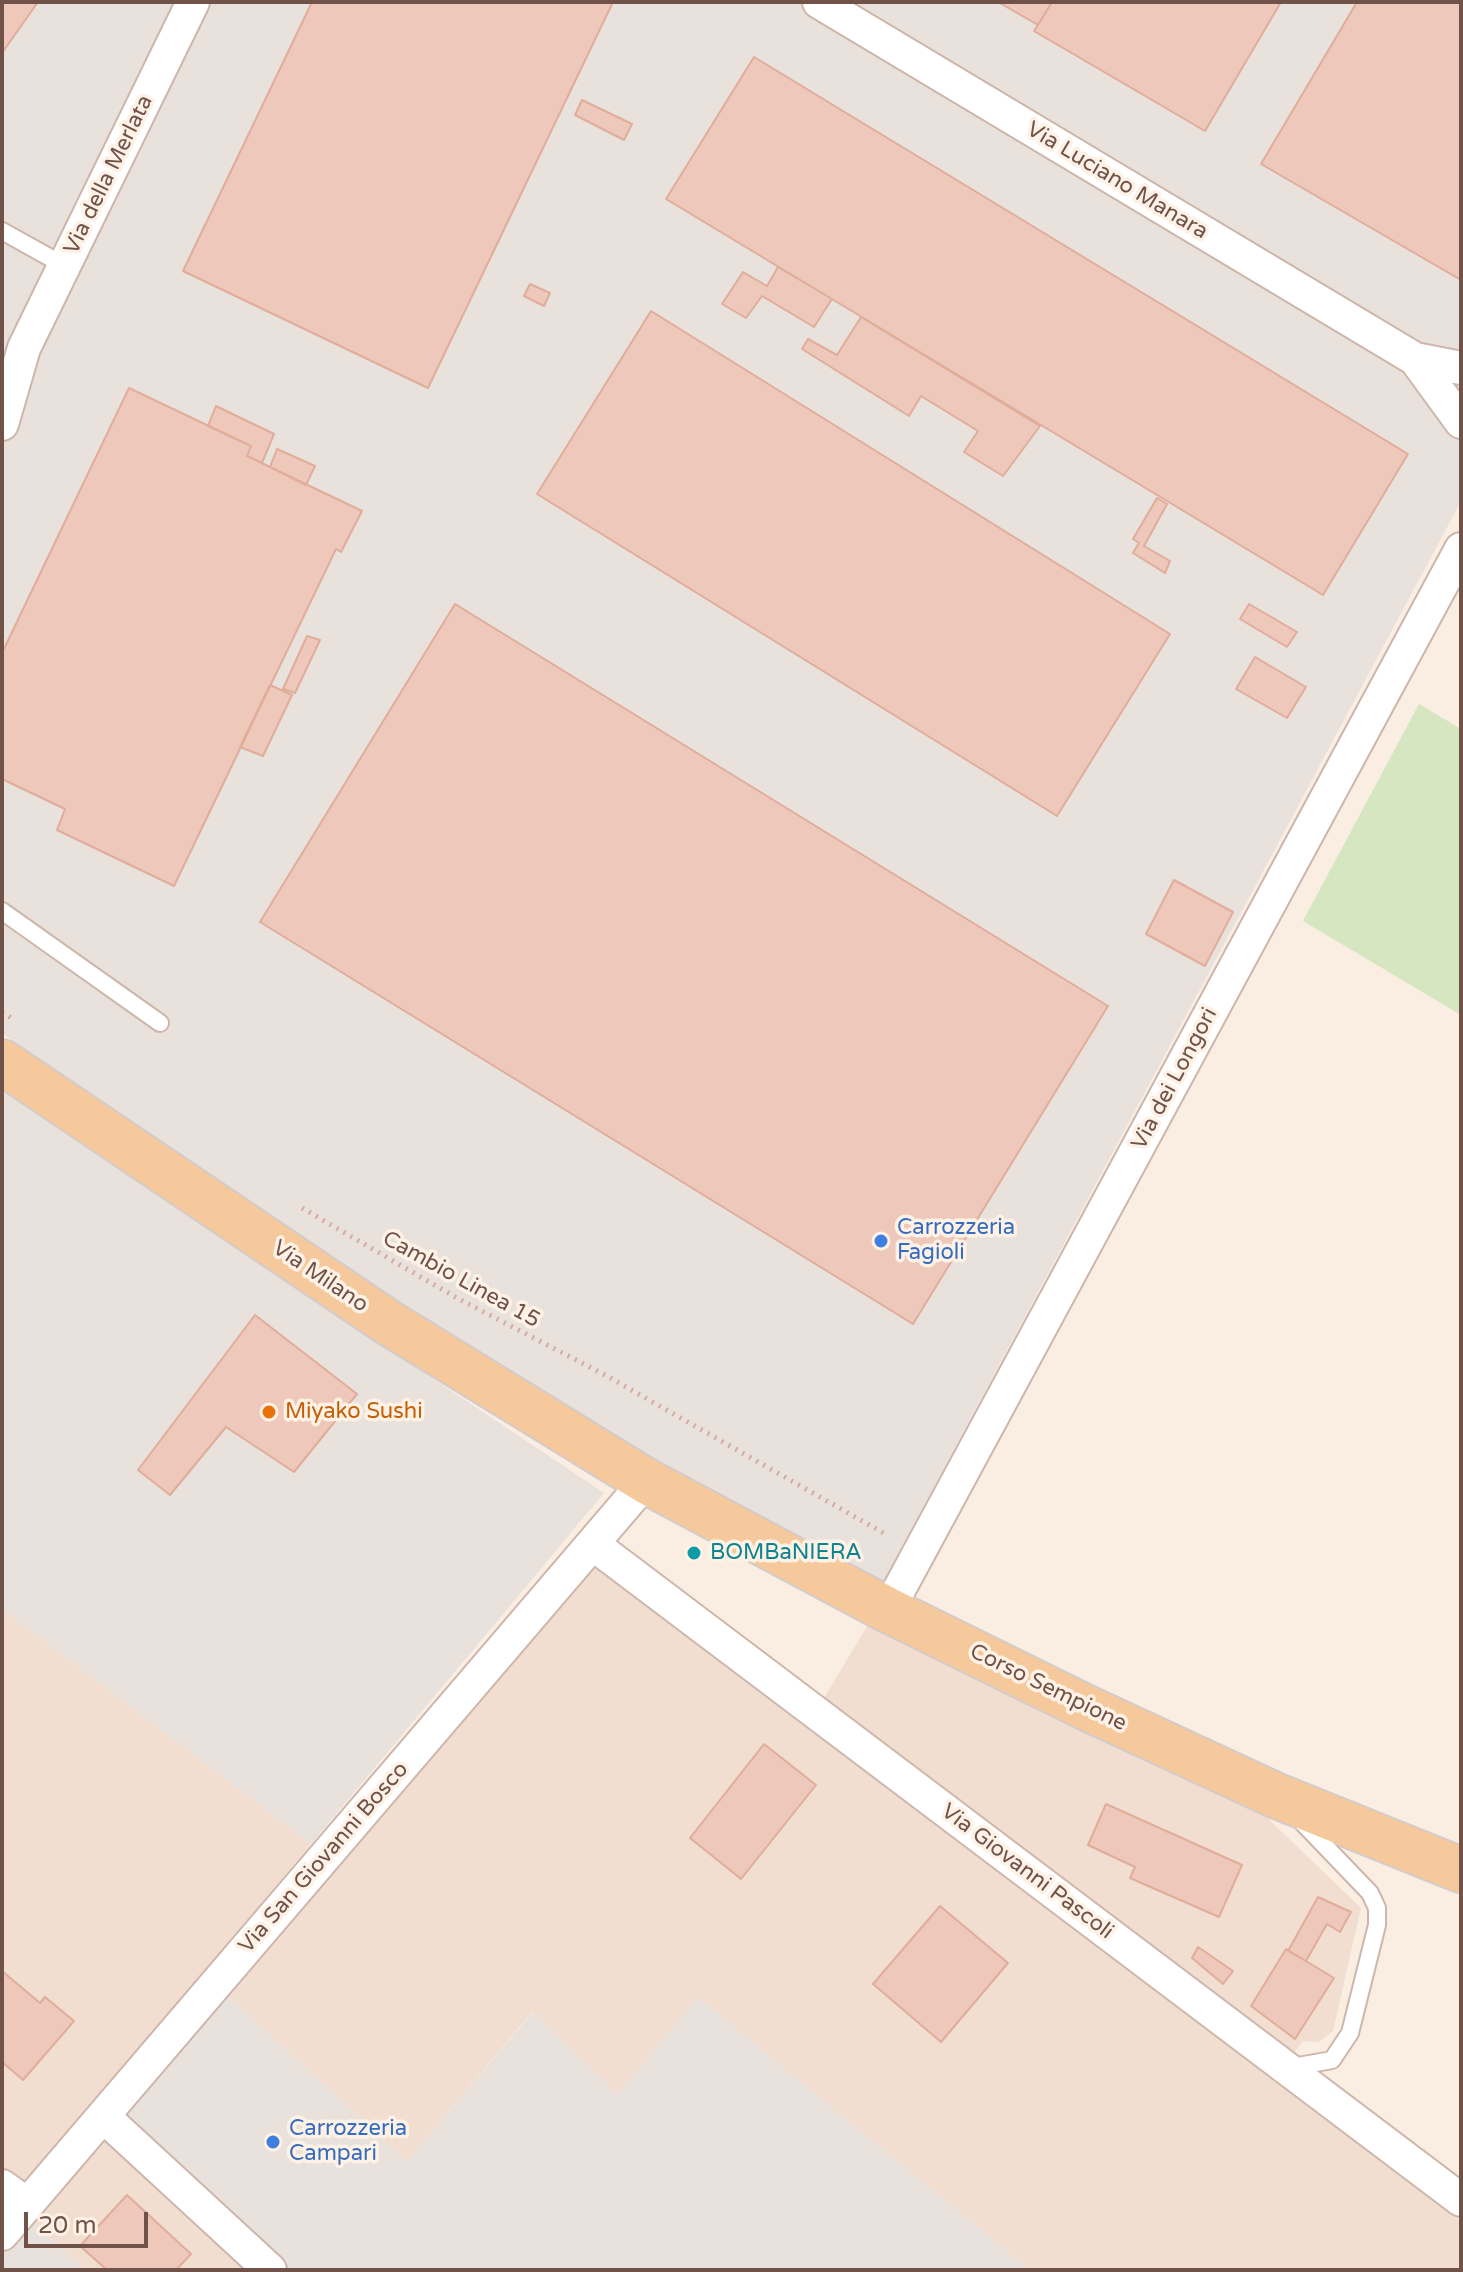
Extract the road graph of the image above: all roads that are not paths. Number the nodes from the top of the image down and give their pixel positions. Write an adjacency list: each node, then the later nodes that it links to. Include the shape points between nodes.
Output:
1 (193, 2): 4 (street, Via della Merlata)
2 (819, 2): 6 (street, Via Luciano Manara)
3 (2, 231): 4 (lane)
4 (65, 266): 5 (street, Via della Merlata)
5 (13, 352): 9 (street, Via della Merlata)
6 (1415, 359): 7 (street, Via Luciano Manara); 8 (street, Via Luciano Manara)
7 (1461, 368)
8 (1461, 422)
9 (2, 424)
10 (1461, 549): 16 (street, Via dei Longori)
11 (2, 911): 12 (lane)
12 (160, 1023)
13 (2, 1062): 14 (main road, Via Milano, via 389,1323)
14 (646, 1481): 15 (street, Via San Giovanni Bosco); 16 (main road, Corso Sempione)
15 (594, 1545): 19 (street, Via Giovanni Pascoli); 20 (street, Via San Giovanni Bosco)
16 (888, 1610): 17 (main road, Corso Sempione)
17 (1277, 1796): 18 (main road, Corso Sempione); 19 (lane, via 1370,1893 1377,1908 1350,2033 1332,2060)
18 (1461, 1870)
19 (1287, 2068): 22 (street, Via Giovanni Pascoli)
20 (103, 2116): 21 (street, Via San Giovanni Bosco); 24 (street)
21 (14, 2195): 23 (street, Via San Giovanni Bosco)
22 (1461, 2200)
23 (2, 2234)
24 (270, 2270)

